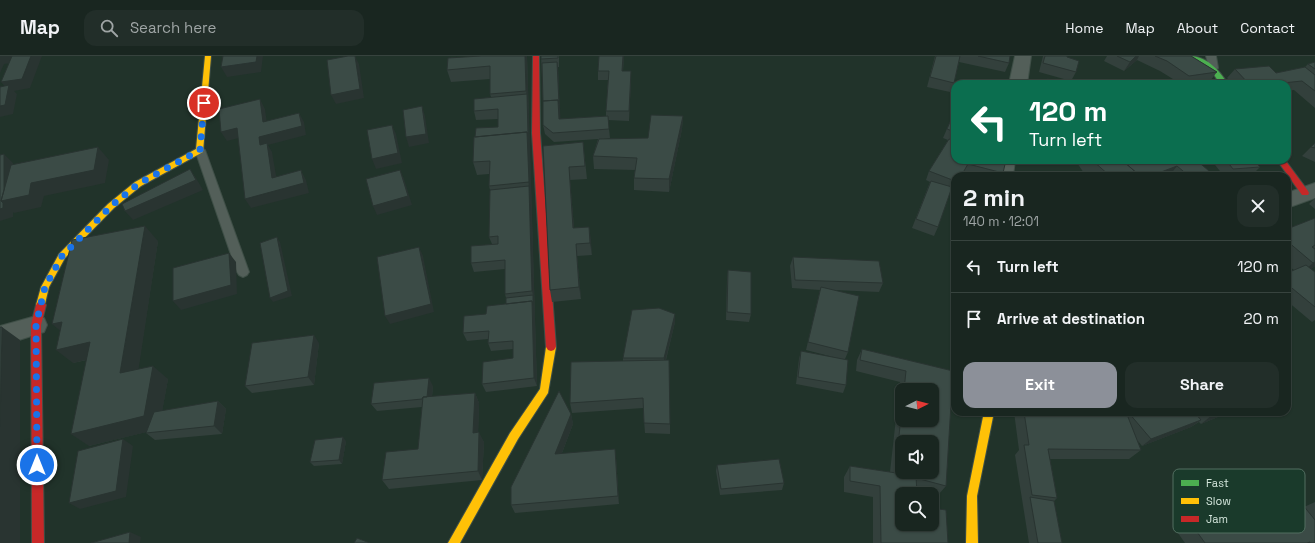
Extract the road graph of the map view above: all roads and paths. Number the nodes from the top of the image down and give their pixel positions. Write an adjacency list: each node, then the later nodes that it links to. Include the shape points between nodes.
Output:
1 (208, 56): 9 (street)
2 (536, 56): 18 (street, via 536,133 551,346 545,390 514,436)
3 (1023, 56): 7 (street)
4 (1191, 56): 6 (street)
5 (1211, 56): 6 (lane)
6 (1213, 68): 8 (street)
7 (1019, 80)
8 (1221, 80)
9 (200, 150): 13 (lane); 14 (street, via 138,184 111,206 62,256 45,287)
10 (1285, 164): 11 (street)
11 (1310, 191): 12 (street)
12 (1291, 199)
13 (243, 272)
14 (36, 325): 15 (street); 17 (street)
15 (0, 336)
16 (988, 416): 19 (street, via 972,496)
17 (38, 543)
18 (454, 543)
19 (972, 543)

